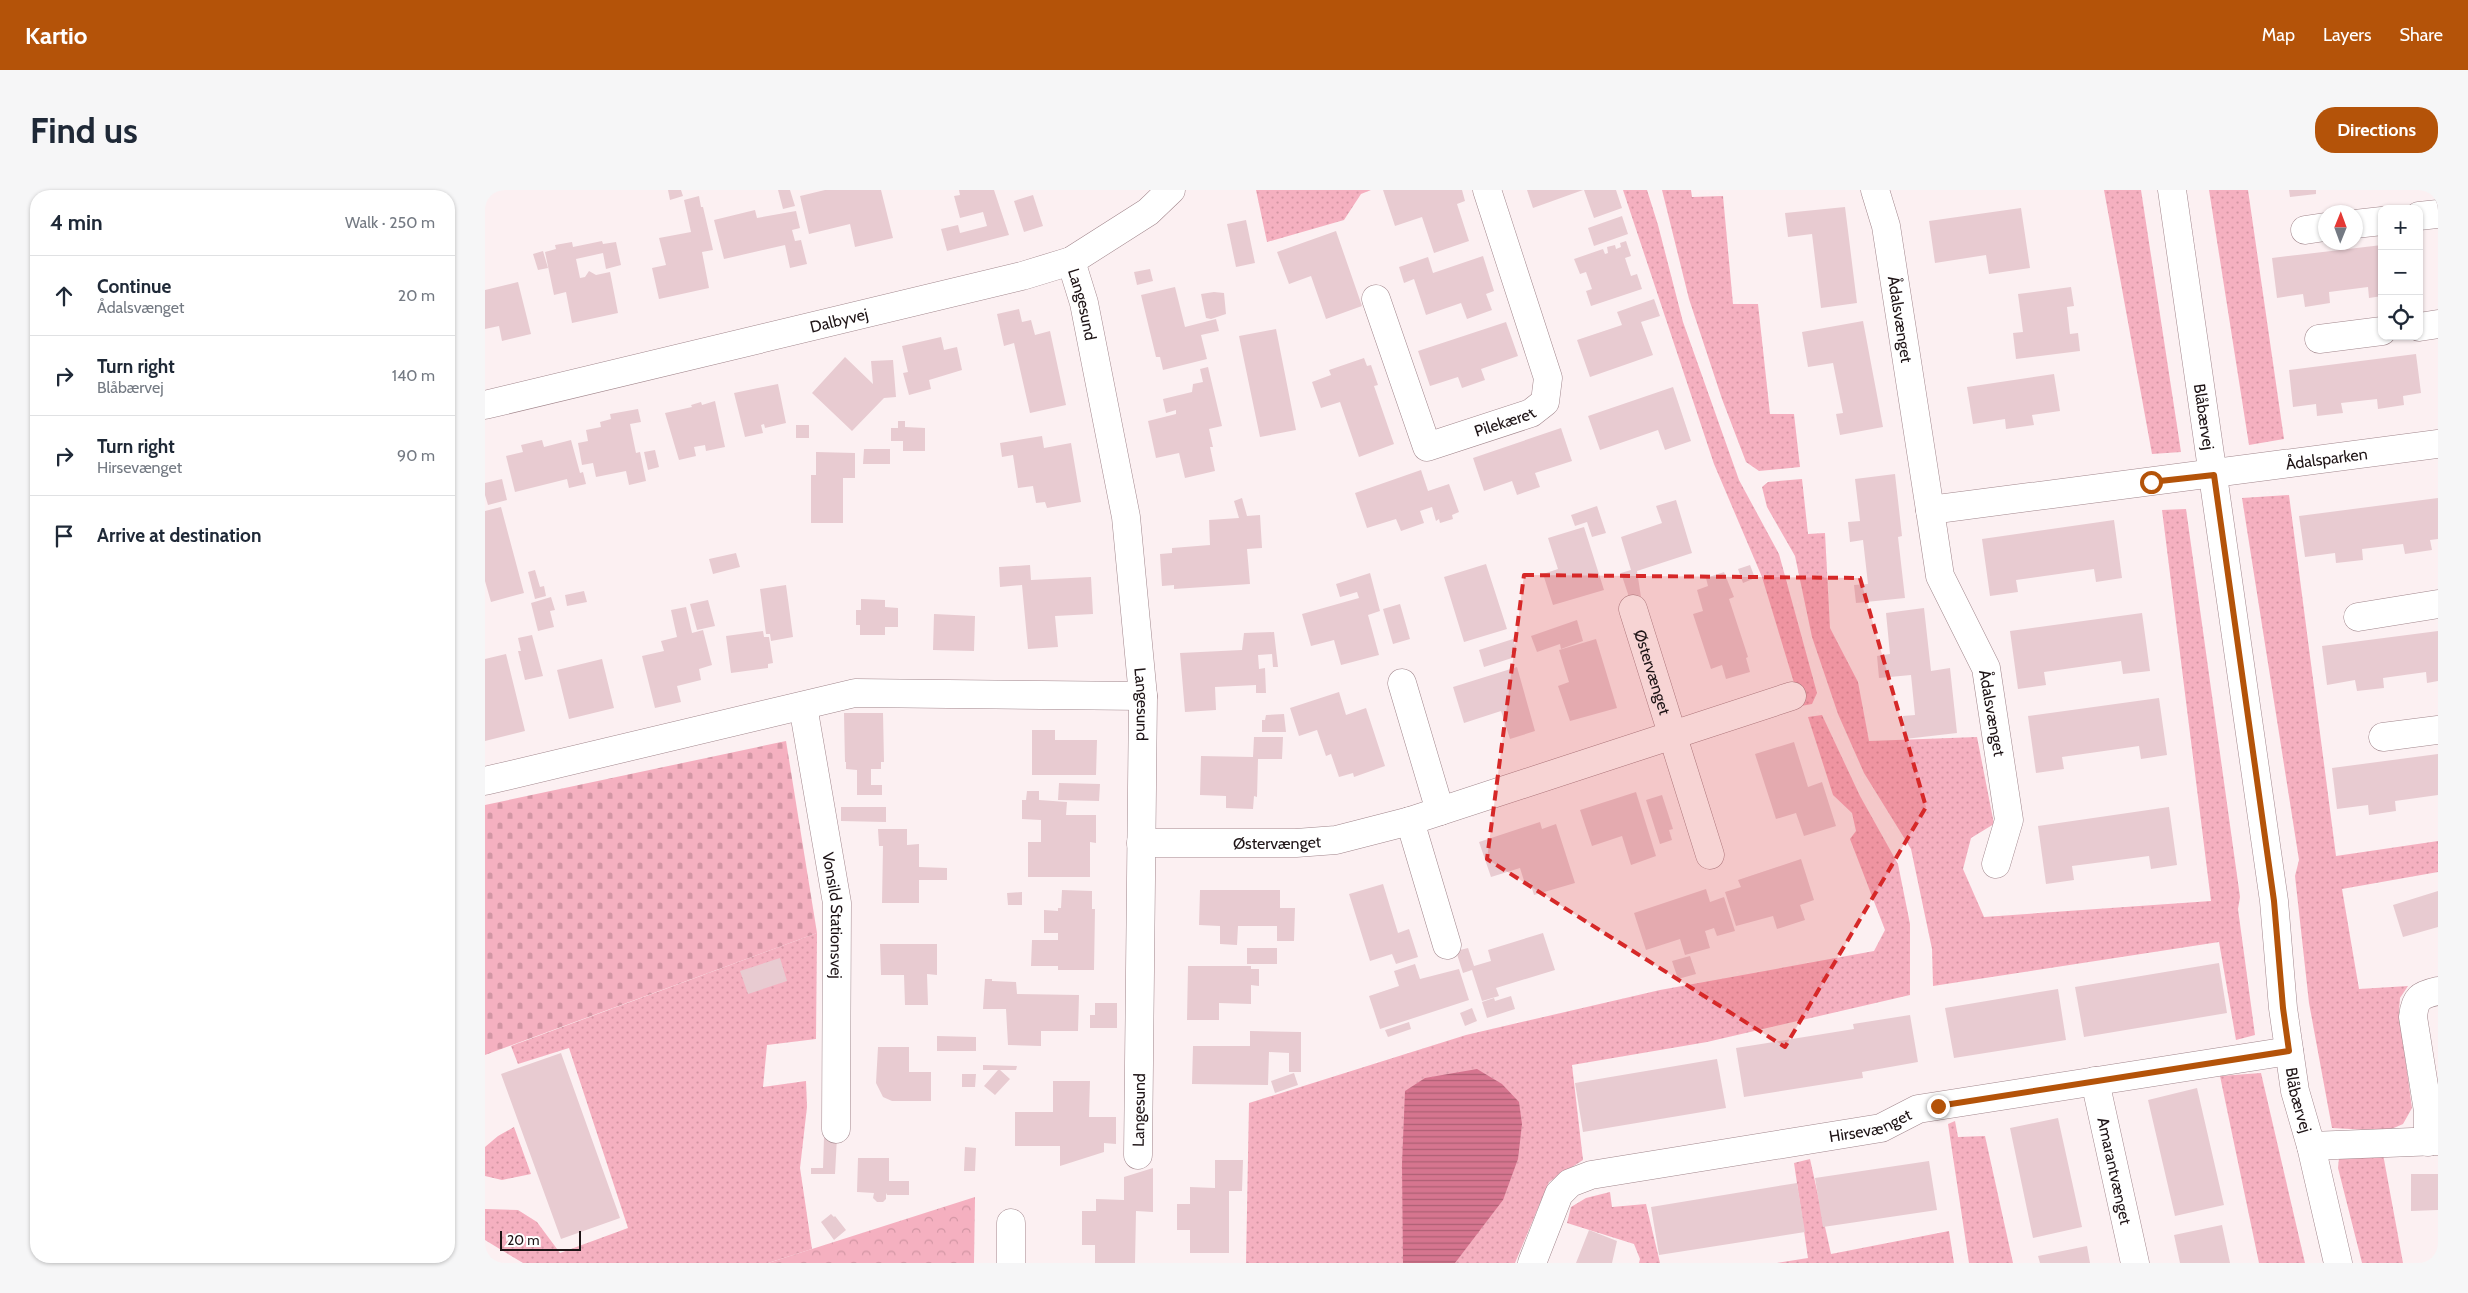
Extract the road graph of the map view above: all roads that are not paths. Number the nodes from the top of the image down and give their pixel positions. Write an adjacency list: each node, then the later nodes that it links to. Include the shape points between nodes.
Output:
1 (1171, 190): 7 (street, Dalbyvej, via 1148,212)
2 (1487, 190): 8 (street, Pilekæret, via 1548,378 1545,402 1531,413 1427,447)
3 (1875, 190): 16 (street, Ådalsvænget, via 1886,226)
4 (2172, 190): 15 (street, Blåbærvej)
5 (2378, 221): 6 (street)
6 (2363, 223)
7 (1071, 261): 13 (street, Dalbyvej, via 1022,276); 21 (street, Langesund, via 1084,303 1126,518)
8 (1376, 299)
9 (2438, 324): 10 (street)
10 (2423, 326)
11 (2378, 332): 12 (street)
12 (2319, 339)
13 (485, 405)
14 (2438, 444): 15 (street, Ådalsparken)
15 (2214, 475): 16 (street); 35 (street, Blåbærvej, via 2274,901)
16 (1930, 510): 32 (street, Ådalsvænget, via 1940,576 1986,668 2009,820)
17 (2438, 604): 19 (street)
18 (1633, 609): 25 (street, Østervænget)
19 (2358, 617)
20 (1401, 683): 28 (street)
21 (1143, 696): 23 (street, via 855,693); 30 (street, Langesund)
22 (1792, 696): 25 (street, Østervænget)
23 (803, 706): 27 (street); 37 (street, Vonsild Stationsvej, via 837,903)
24 (2438, 730): 26 (street)
25 (1673, 735): 28 (street, Østervænget); 31 (street, Østervænget)
26 (2383, 738)
27 (485, 781)
28 (1440, 811): 29 (street, Østervænget)
29 (1410, 821): 30 (street, Østervænget, via 1336,840); 33 (street)
30 (1141, 843): 40 (street, Langesund)
31 (1710, 855)
32 (1996, 864)
33 (1447, 944)
34 (2438, 990): 38 (street, via 2422,996 2415,1004 2413,1017)
35 (2289, 1051): 36 (street, Hirsevænget); 39 (street, Blåbærvej, via 2295,1091)
36 (2095, 1081): 43 (street, Hirsevænget, via 1918,1109 1881,1128 1591,1175 1570,1183 1559,1194); 44 (street, Amarantvænget)
37 (836, 1129)
38 (2433, 1142): 39 (street)
39 (2311, 1146): 45 (street, Blåbærvej)
40 (1138, 1155)
41 (1011, 1223): 42 (street)
42 (1011, 1263)
43 (1533, 1263)
44 (2135, 1263)
45 (2338, 1263)

